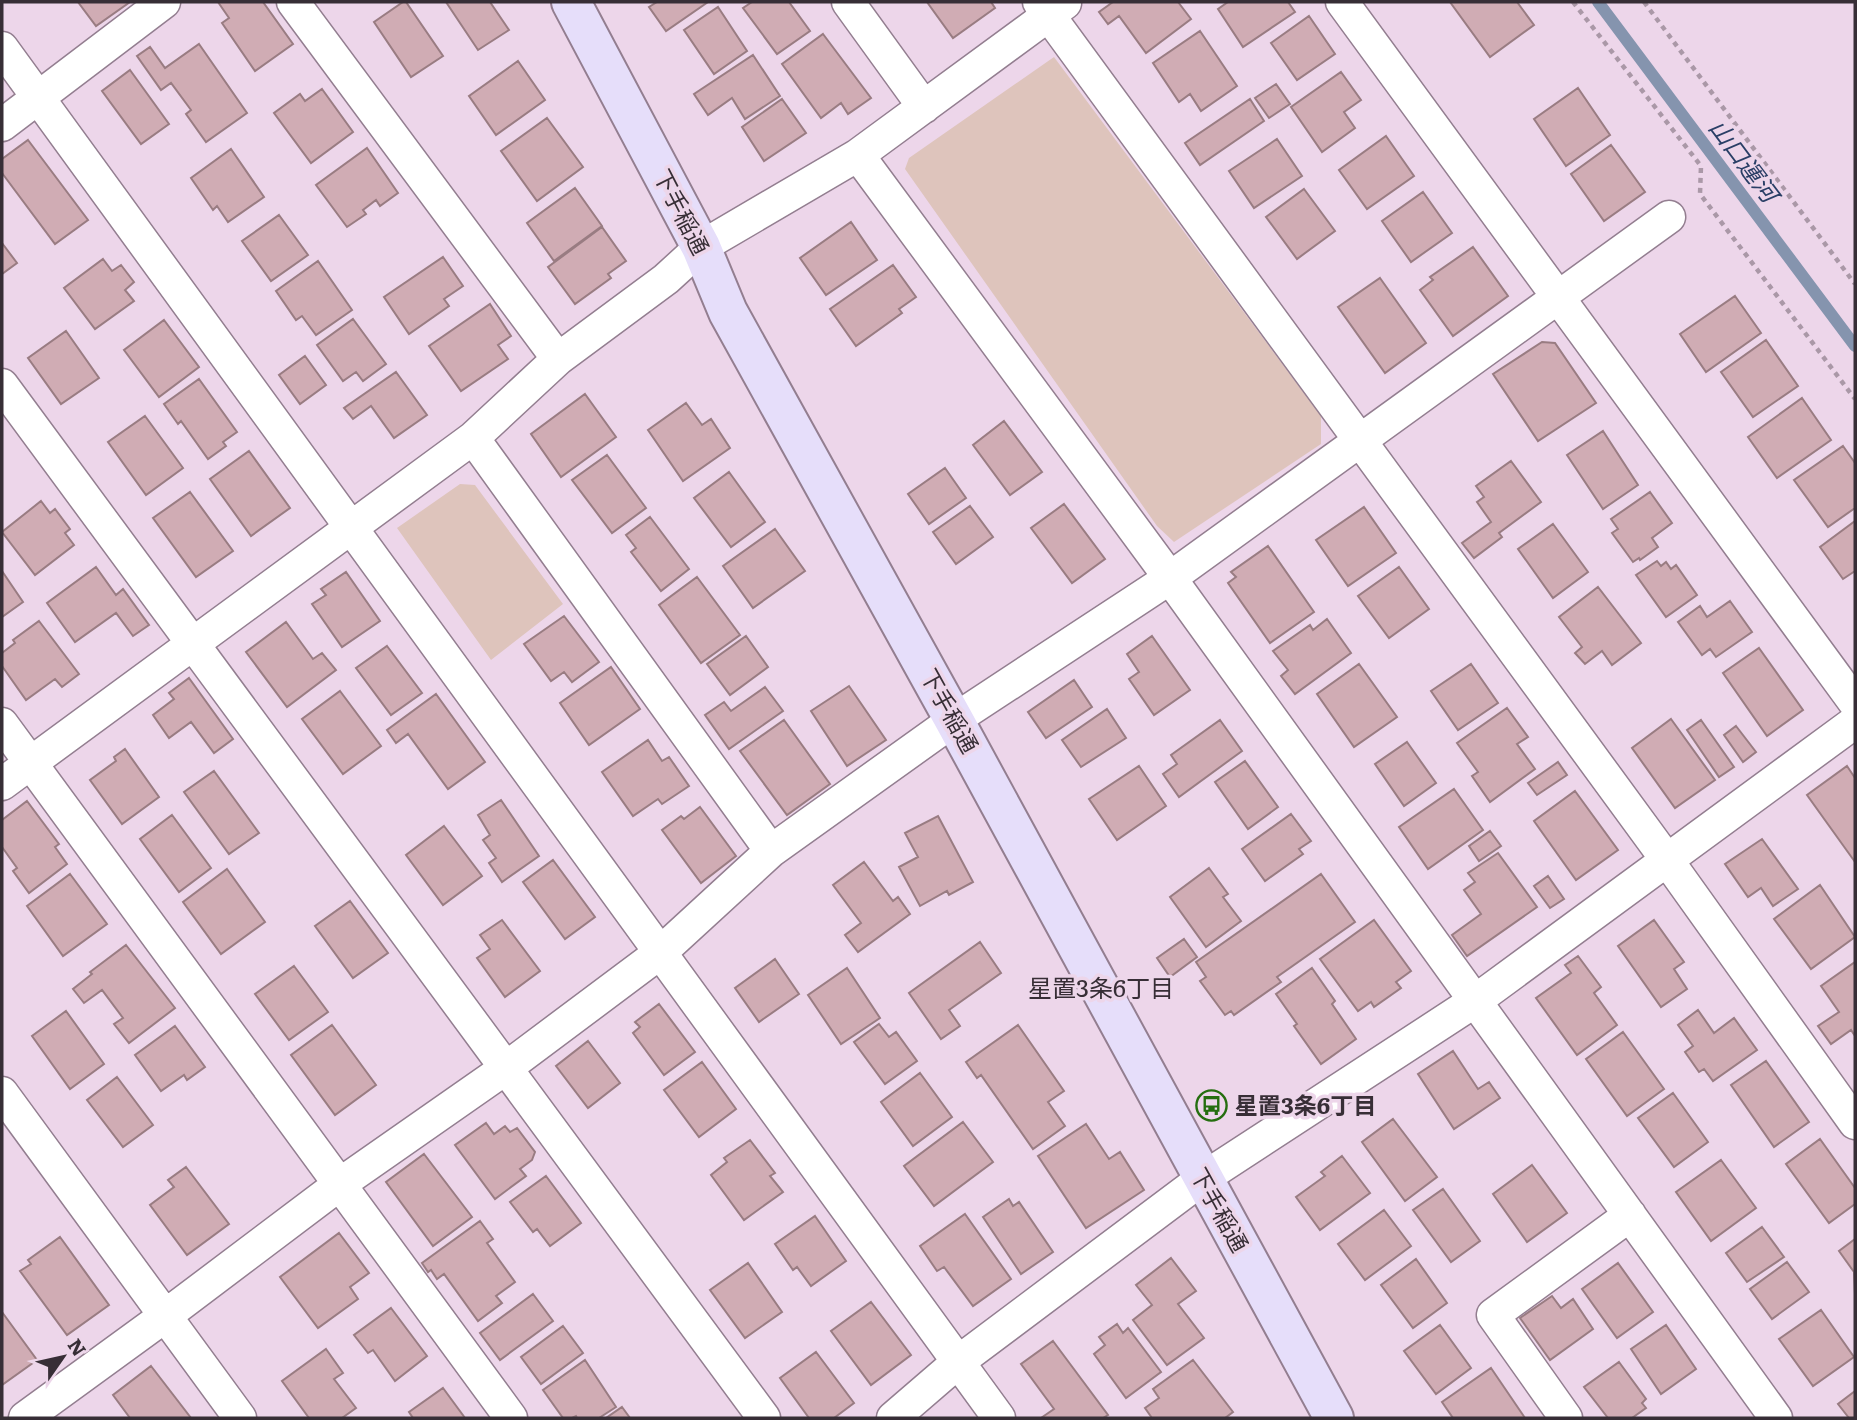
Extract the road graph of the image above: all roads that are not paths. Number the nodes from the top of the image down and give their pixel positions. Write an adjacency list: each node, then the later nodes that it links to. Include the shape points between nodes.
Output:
1 (164, 2): 8 (street)
2 (293, 2): 15 (street)
3 (571, 2): 13 (street, 下手稲通)
4 (848, 2): 9 (street)
5 (1342, 2): 14 (street)
6 (1051, 6): 9 (street); 18 (street)
7 (2, 48): 8 (street)
8 (38, 98): 10 (street); 19 (street)
9 (924, 107): 11 (street)
10 (2, 125)
11 (858, 155): 13 (street); 20 (street)
12 (1669, 217): 14 (street)
13 (701, 247): 15 (street, via 666,279); 23 (street, 下手稲通, via 728,312)
14 (1558, 296): 18 (street); 22 (street)
15 (558, 359): 17 (street)
16 (2, 385): 21 (street)
17 (473, 438): 19 (street); 28 (street)
18 (1360, 440): 20 (street); 29 (street)
19 (350, 528): 21 (street); 30 (street)
20 (1170, 578): 23 (street); 31 (street)
21 (194, 643): 26 (street); 32 (street)
22 (1855, 703)
23 (954, 720): 28 (street); 35 (street, 下手稲通)
24 (1855, 722): 29 (street)
25 (2, 724): 26 (street)
26 (31, 763): 27 (street); 36 (street)
27 (2, 784)
28 (771, 851): 30 (street)
29 (1667, 860): 31 (street); 34 (street)
30 (661, 952): 32 (street); 39 (street)
31 (1475, 1002): 35 (street); 37 (street)
32 (506, 1068): 36 (street); 43 (street)
33 (2, 1093): 38 (street)
34 (1855, 1122)
35 (1202, 1179): 39 (street); 46 (street, 下手稲通)
36 (340, 1184): 38 (street); 42 (street)
37 (1630, 1215): 47 (street, via 1493,1315); 48 (street)
38 (165, 1316): 40 (street); 41 (street)
39 (958, 1362): 44 (street); 45 (street)
40 (25, 1418)
41 (240, 1418)
42 (511, 1418)
43 (764, 1418)
44 (894, 1418)
45 (999, 1418)
46 (1334, 1418)
47 (1566, 1418)
48 (1776, 1418)

